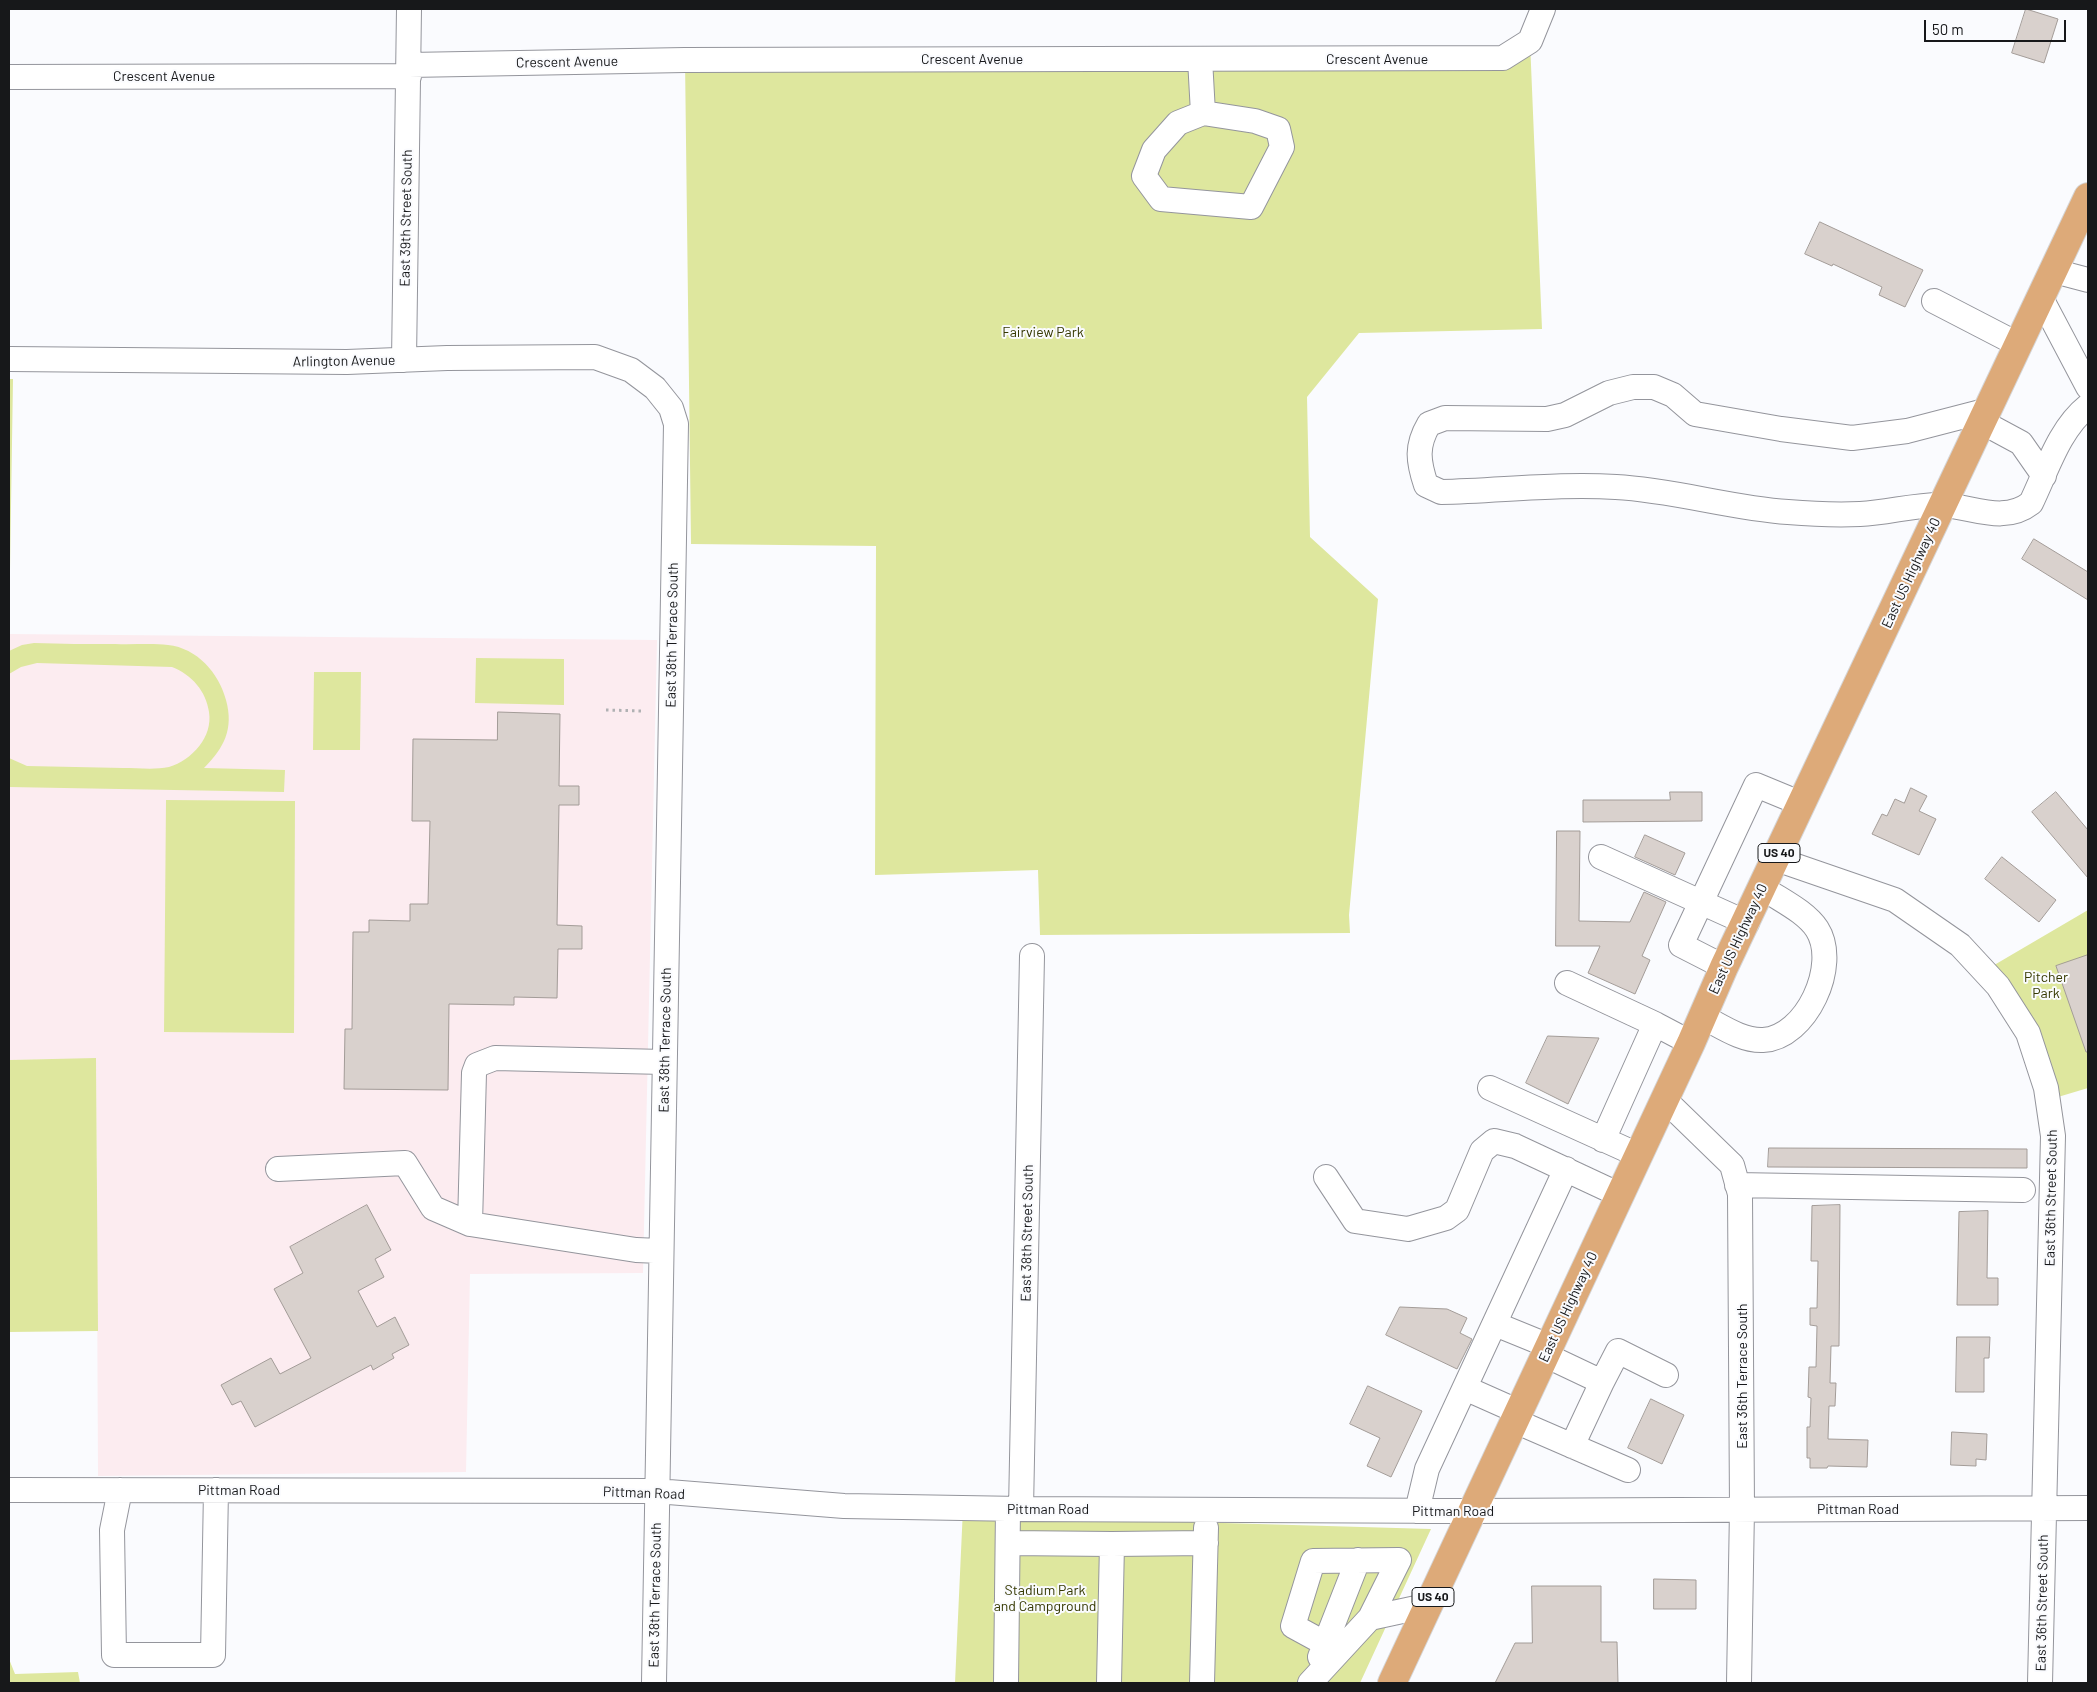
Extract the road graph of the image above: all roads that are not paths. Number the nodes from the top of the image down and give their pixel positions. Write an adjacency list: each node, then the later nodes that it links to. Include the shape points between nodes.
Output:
1 (410, 9): 4 (street, East 39th Street South)
2 (1543, 9): 3 (street, Crescent Avenue, via 1530,41 1503,58)
3 (1200, 59): 4 (street, Crescent Avenue, via 685,60); 6 (street)
4 (409, 70): 5 (street, Crescent Avenue); 14 (street, East 39th Street South)
5 (9, 77)
6 (1203, 113): 6 (street, via 1178,123 1154,150 1144,176 1161,199 1251,207 1282,147 1278,129 1255,121)
7 (2088, 197): 8 (main road, East US Highway 40 / US 40)
8 (2054, 271): 9 (street); 10 (main road, East US Highway 40 / US 40)
9 (2088, 280)
10 (2041, 298): 12 (main road, East US Highway 40 / US 40); 15 (street)
11 (1934, 301): 12 (street)
12 (2019, 345): 18 (main road, East US Highway 40 / US 40)
13 (9, 359): 14 (street, Arlington Avenue)
14 (404, 360): 16 (street, Arlington Avenue, via 595,357 630,370 655,388)
15 (2088, 387)
16 (664, 400): 33 (street, East 38th Terrace South, via 676,424)
17 (2088, 406): 19 (street, via 2067,428)
18 (1985, 416): 19 (street, via 2021,443); 20 (main road, East US Highway 40 / US 40); 20 (street, via 1852,438 1695,414 1673,395 1654,387 1633,386 1609,393 1565,415 1547,419 1446,418 1429,424 1421,437 1419,462 1426,485 1441,492 1615,486 1788,512 1826,514 1860,514)
19 (2044, 476): 20 (street, via 2031,503 2016,512 1998,514)
20 (1943, 505): 21 (main road, East US Highway 40 / US 40)
21 (1802, 804): 23 (main road, East US Highway 40 / US 40); 25 (street, via 1756,785)
22 (1602, 858): 25 (street)
23 (1776, 859): 24 (main road, East US Highway 40 / US 40); 58 (street, East 36th Street South, via 1895,900 1960,945 1998,986 2028,1033 2046,1088 2053,1136)
24 (1762, 888): 26 (main road, East US Highway 40 / US 40); 30 (street, via 1802,913 1821,936 1824,970 1812,1002 1795,1027 1765,1040 1750,1040)
25 (1701, 903): 26 (street); 28 (street, via 1681,945)
26 (1747, 923): 28 (main road, East US Highway 40 / US 40)
27 (1032, 956): 60 (street, East 38th Street South)
28 (1724, 967): 30 (main road, East US Highway 40 / US 40)
29 (1567, 983): 31 (street)
30 (1703, 1017): 32 (main road, East US Highway 40 / US 40)
31 (1656, 1024): 32 (street); 36 (street)
32 (1691, 1043): 35 (main road, East US Highway 40 / US 40)
33 (664, 1062): 44 (street, via 494,1058 477,1065 474,1073); 45 (street, East 38th Terrace South)
34 (1490, 1088): 36 (street)
35 (1664, 1099): 37 (main road, East US Highway 40 / US 40); 41 (street, East 36th Terrace South, via 1732,1166)
36 (1603, 1140): 37 (street)
37 (1638, 1155): 43 (main road, East US Highway 40 / US 40)
38 (278, 1169): 44 (street, via 405,1163 433,1208)
39 (1566, 1170): 40 (street, via 1515,1146 1494,1141 1482,1151 1457,1210 1446,1218 1408,1229 1355,1221); 43 (street); 46 (street)
40 (1326, 1177)
41 (1737, 1184): 42 (street); 61 (street, East 36th Terrace South, via 1740,1194)
42 (2023, 1190)
43 (1620, 1194): 47 (main road, East US Highway 40 / US 40)
44 (470, 1224): 45 (street)
45 (660, 1251): 57 (street, East 38th Terrace South)
46 (1494, 1324): 47 (street); 50 (street)
47 (1547, 1351): 49 (street); 51 (main road, East US Highway 40 / US 40)
48 (1666, 1375): 49 (street, via 1618,1351)
49 (1602, 1382): 52 (street)
50 (1465, 1388): 51 (street); 63 (street, via 1427,1469)
51 (1517, 1416): 52 (street); 64 (main road, East US Highway 40 / US 40)
52 (1572, 1446): 53 (street)
53 (1628, 1470)
54 (9, 1490): 55 (street, Pittman Road)
55 (120, 1490): 56 (street, Pittman Road); 56 (street, via 112,1530 114,1655 212,1655)
56 (216, 1490): 57 (street, Pittman Road)
57 (656, 1491): 60 (street, Pittman Road, via 844,1506); 73 (street, East 38th Terrace South)
58 (2044, 1508): 59 (street, Pittman Road); 61 (street, Pittman Road); 79 (street, East 36th Street South)
59 (2088, 1508)
60 (1015, 1509): 62 (street, Pittman Road); 65 (street, East 38th Street South)
61 (1742, 1509): 64 (street, Pittman Road); 78 (street, East 36th Terrace South)
62 (1207, 1510): 63 (street, Pittman Road); 67 (street)
63 (1417, 1511): 64 (street, Pittman Road)
64 (1473, 1511): 69 (main road, East US Highway 40 / US 40)
65 (1008, 1543): 66 (street); 74 (street, East 38th Street South)
66 (1112, 1544): 67 (street); 75 (street)
67 (1206, 1544): 76 (street)
68 (1358, 1560): 70 (street, via 1400,1560); 71 (street); 71 (street, via 1313,1562 1293,1626)
69 (1430, 1605): 70 (street); 77 (main road, East US Highway 40 / US 40)
70 (1370, 1618): 72 (street)
71 (1326, 1644): 72 (street)
72 (1311, 1682)
73 (654, 1683)
74 (1006, 1683)
75 (1109, 1683)
76 (1202, 1683)
77 (1392, 1683)
78 (1739, 1683)
79 (2040, 1683)

